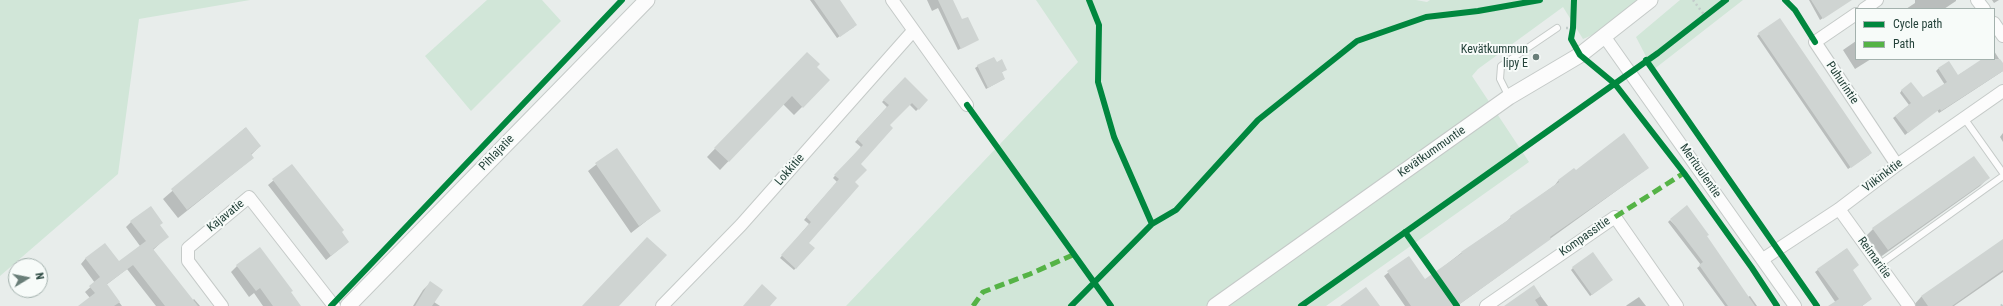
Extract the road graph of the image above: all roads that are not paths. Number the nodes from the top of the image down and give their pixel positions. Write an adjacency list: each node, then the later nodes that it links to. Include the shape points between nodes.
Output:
1 (647, 0): 23 (street, Pihlajatie)
2 (892, 0): 9 (street)
3 (1650, 0): 10 (street, Kevätkummuntie)
4 (1877, 0): 5 (street)
5 (1865, 8)
6 (1855, 15): 16 (street, Puhurintie, via 1815,42)
7 (1995, 24): 11 (street)
8 (1557, 28): 13 (lane, via 1501,66 1500,79)
9 (913, 31): 14 (street); 24 (street, Lokkitie, via 741,225)
10 (1604, 36): 13 (street, Kevätkummuntie, via 1580,55); 19 (street, Merituulentie)
11 (2003, 36)
12 (2003, 91): 15 (street, Viikinkitie)
13 (1509, 97): 25 (street, Kevätkummuntie)
14 (967, 105)
15 (1964, 118): 16 (street, Viikinkitie); 17 (lane)
16 (1897, 165): 18 (street, Viikinkitie)
17 (2003, 174): 20 (lane)
18 (1839, 210): 19 (street, Viikinkitie); 20 (street, Reimaritie)
19 (1763, 260): 28 (street, Merituulentie)
20 (1879, 265): 29 (street, Reimaritie)
21 (222, 306): 22 (street, Kajavatie, via 188,261 188,248 249,197)
22 (334, 306)
23 (348, 306)
24 (662, 306)
25 (1215, 306)
26 (1486, 306): 27 (street, Kompassitie, via 1615,217)
27 (1677, 306)
28 (1795, 306)
29 (1909, 306)

